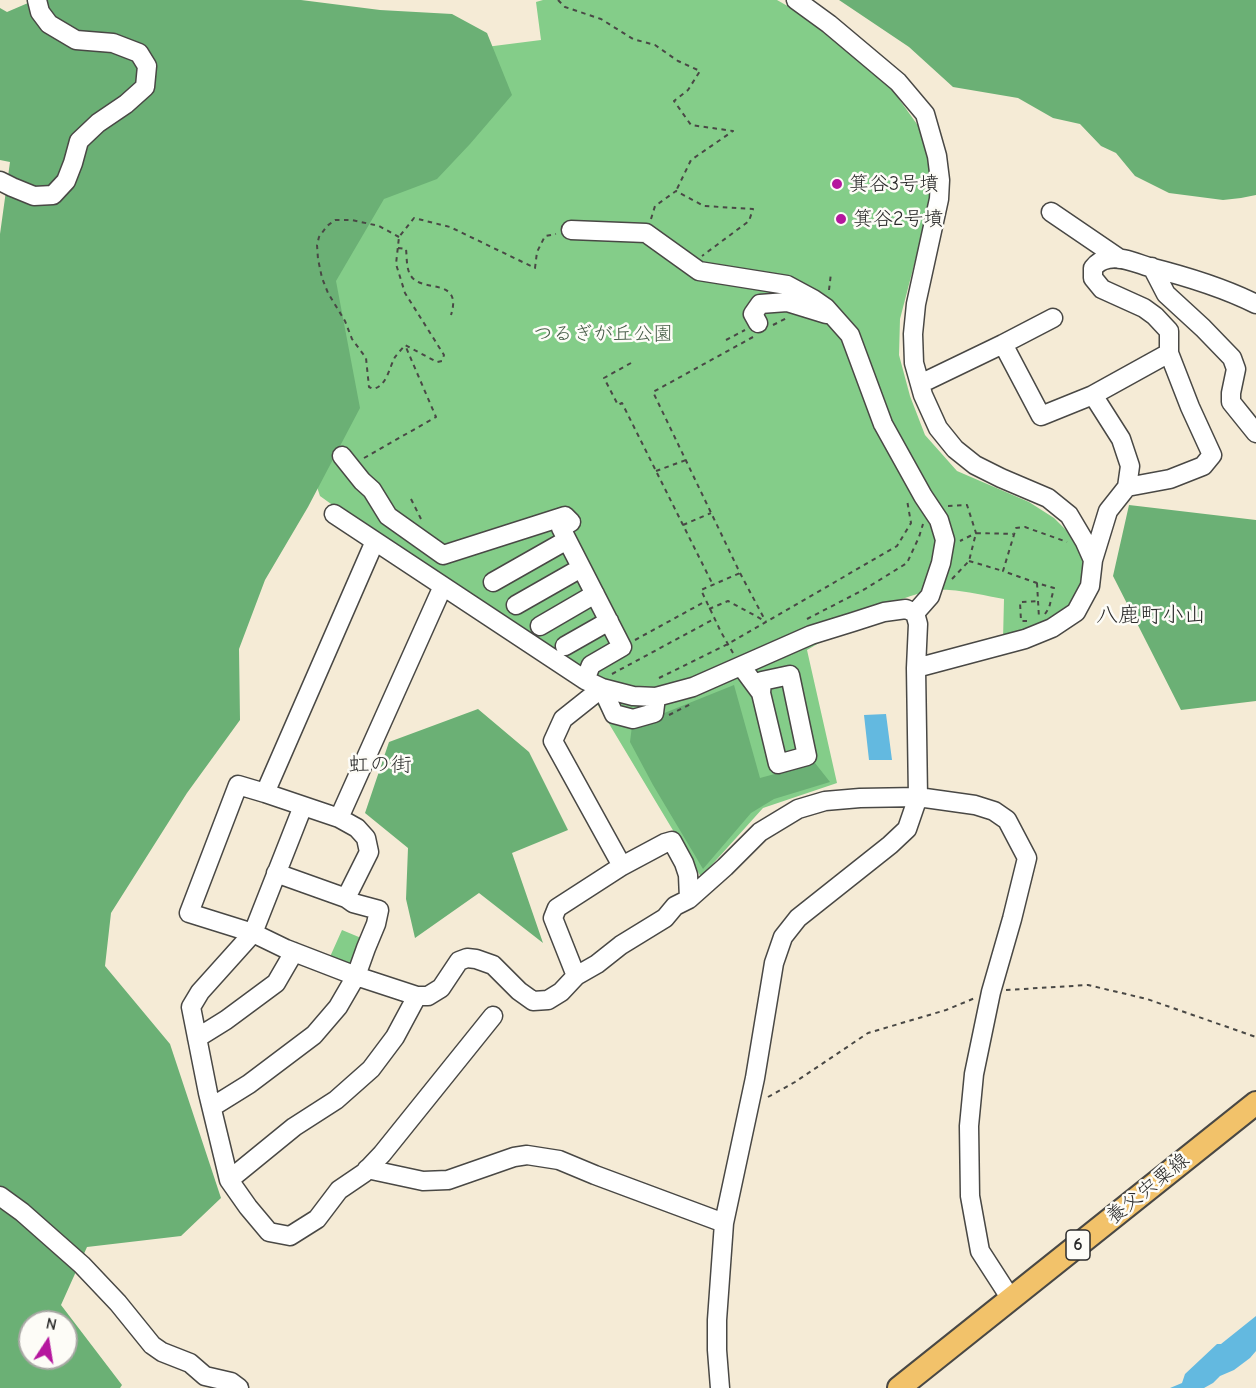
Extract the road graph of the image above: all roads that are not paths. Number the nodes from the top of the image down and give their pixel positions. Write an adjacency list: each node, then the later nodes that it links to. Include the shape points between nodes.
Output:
1 (37, 0): 3 (street, via 49,24 76,40 113,43 139,52 147,66 145,87 79,141 66,181 53,195 34,196)
2 (796, 0): 14 (street, via 898,82 926,114 940,180 913,334 914,363)
3 (0, 181)
4 (1051, 212): 6 (street)
5 (571, 230): 9 (street, via 646,233 699,271 788,285)
6 (1120, 258): 7 (street); 13 (street, via 1098,262 1093,278 1102,289 1155,315 1169,331)
7 (1152, 267): 8 (street); 16 (street, via 1166,294 1232,358 1236,369 1231,402)
8 (1256, 304)
9 (834, 316): 11 (street, via 787,302 760,304 753,314); 28 (street, via 850,335 884,424 939,520 945,540 930,596)
10 (1053, 318): 12 (street)
11 (762, 328)
12 (1003, 344): 14 (street); 15 (street, via 1041,416)
13 (1169, 353): 15 (street); 18 (street, via 1212,455 1203,466 1170,479)
14 (920, 384): 22 (street, via 938,428 955,449 975,465 1048,498 1070,515)
15 (1093, 395): 18 (street, via 1121,439 1130,466)
16 (1256, 433)
17 (346, 461): 20 (street, via 372,490 388,516 443,555 565,516 571,522 561,528)
18 (1127, 487): 22 (street, via 1108,511)
19 (334, 514): 21 (street)
20 (567, 540): 23 (street); 24 (street)
21 (375, 541): 25 (street); 36 (street)
22 (1093, 560): 33 (street, via 1090,586 1076,612 1052,628)
23 (581, 568): 26 (street); 27 (street)
24 (493, 582)
25 (443, 586): 34 (street); 39 (street)
26 (595, 594): 29 (street); 30 (street)
27 (516, 605)
28 (915, 613): 32 (street, via 906,609 874,615 811,635); 33 (street)
29 (609, 621): 31 (street); 34 (street, via 622,647 591,665)
30 (540, 626)
31 (565, 646)
32 (741, 666): 34 (street, via 693,687 656,697 633,696); 35 (street)
33 (916, 668): 37 (street)
34 (594, 684): 40 (street, via 563,719 553,741)
35 (761, 693)
36 (265, 793): 38 (street); 44 (street, via 238,785 189,913)
37 (918, 797): 43 (street, via 825,801 798,809 760,832); 56 (street, via 907,829 798,918 783,937 774,963 750,1106); 57 (street, via 994,811 1007,820 1027,858 991,992 974,1074 969,1126 970,1196 980,1251)
38 (303, 806): 39 (street); 41 (street)
39 (339, 818): 42 (street, via 366,838 369,852)
40 (622, 866): 43 (street, via 672,841 688,875); 47 (street, via 557,908 553,918)
41 (276, 873): 42 (street); 44 (street)
42 (346, 898): 46 (street, via 379,910)
43 (689, 899): 47 (street)
44 (253, 933): 45 (street); 50 (street, via 191,1007)
45 (294, 952): 46 (street); 50 (street, via 276,983)
46 (356, 976): 48 (street); 52 (street, via 338,1007 314,1035)
47 (576, 976): 48 (street, via 548,1000 532,1001 494,965 467,958 459,961 441,988 429,996)
48 (417, 996): 54 (street, via 372,1069)
49 (493, 1016): 53 (street)
50 (197, 1038): 52 (street)
51 (1256, 1102): 57 (main road, 養父宍粟線 / 6)
52 (212, 1107): 54 (street)
53 (367, 1169): 54 (street, via 339,1190 317,1219 290,1236 269,1232); 56 (street, via 423,1181 448,1180 527,1155 559,1160)
54 (229, 1180)
55 (0, 1196): 58 (street, via 82,1266 152,1345 190,1363 205,1376)
56 (724, 1223): 59 (street, via 717,1320)
57 (1011, 1299): 60 (main road, 養父宍粟線 / 6)
58 (239, 1388)
59 (720, 1388)
60 (899, 1388)

